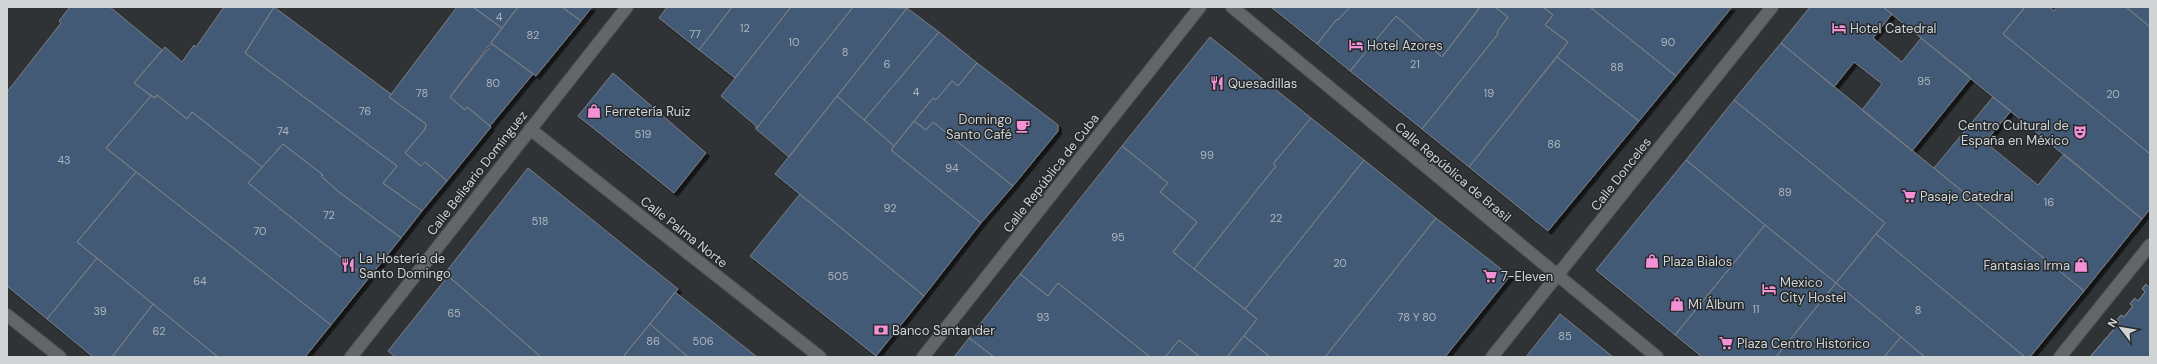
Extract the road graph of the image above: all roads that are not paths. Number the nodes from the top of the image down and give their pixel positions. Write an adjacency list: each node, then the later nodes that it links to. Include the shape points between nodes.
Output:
1 (627, 7): 5 (street, Calle Belisario Domínguez)
2 (1200, 7): 12 (street, Calle República de Cuba)
3 (1232, 7): 7 (street, Calle República de Brasil)
4 (1772, 7): 7 (street, Calle Donceles)
5 (530, 129): 10 (street, Calle Belisario Domínguez); 11 (street, Calle Palma Norte)
6 (2150, 245): 15 (street)
7 (1558, 277): 13 (street, Calle Donceles); 14 (street, Calle República de Brasil)
8 (7, 315): 9 (street)
9 (60, 357)
10 (350, 357)
11 (820, 357)
12 (923, 357)
13 (1492, 357)
14 (1657, 357)
15 (2060, 357)

